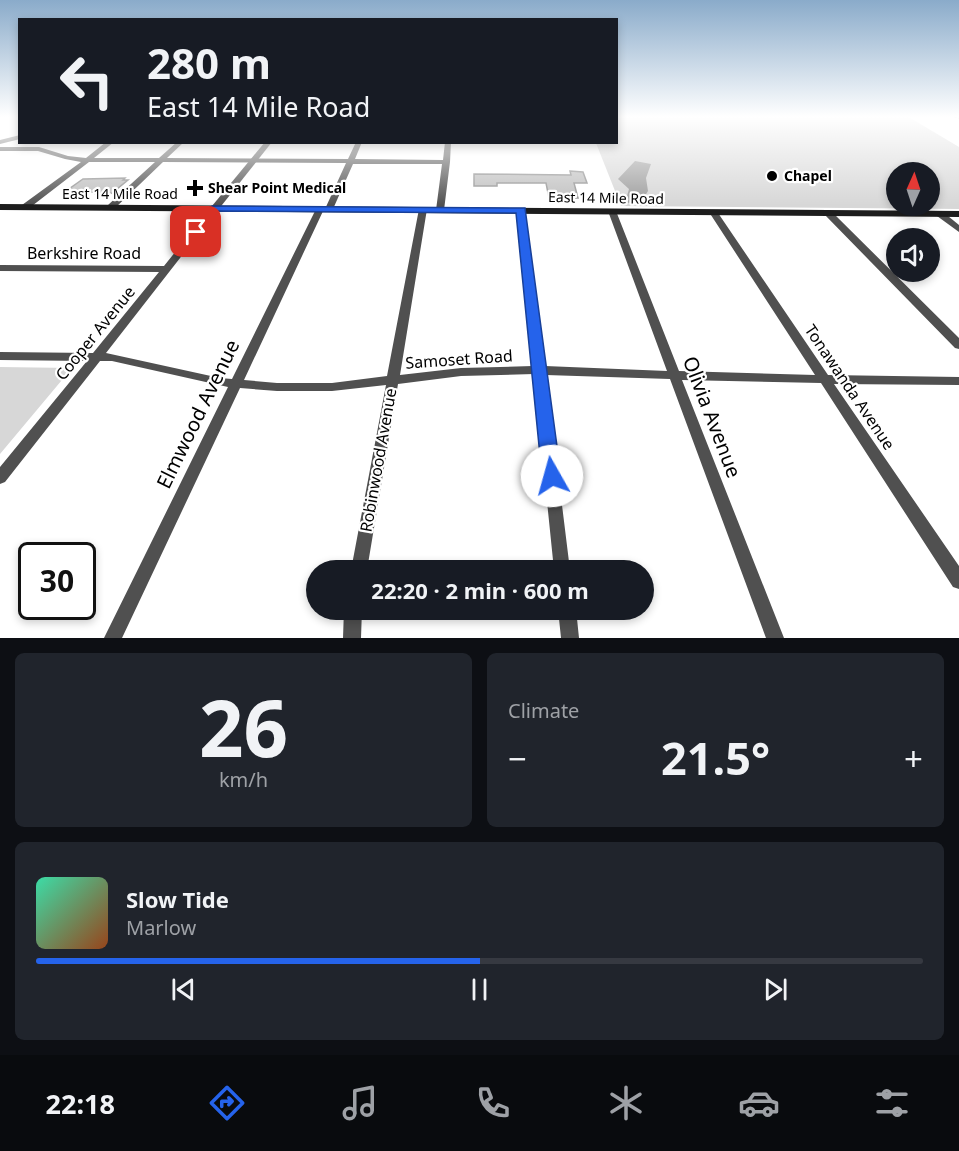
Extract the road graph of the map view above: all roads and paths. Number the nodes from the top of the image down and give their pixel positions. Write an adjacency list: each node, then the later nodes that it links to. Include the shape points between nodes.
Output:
1 (107, 146): 7 (street)
2 (177, 146): 8 (street)
3 (266, 146): 9 (street)
4 (358, 146): 10 (street, Elmwood Avenue)
5 (448, 146): 11 (street)
6 (0, 149): 7 (street, via 39,149)
7 (90, 160): 8 (street); 13 (street)
8 (164, 160): 9 (street); 14 (street)
9 (254, 161): 10 (street); 15 (street)
10 (352, 161): 11 (street); 16 (street, Elmwood Avenue)
11 (447, 162): 18 (street)
12 (0, 207): 13 (main road, East 14 Mile Road)
13 (25, 207): 14 (main road, East 14 Mile Road)
14 (111, 207): 15 (main road, East 14 Mile Road)
15 (216, 208): 16 (main road, East 14 Mile Road); 28 (street, Cooper Avenue)
16 (325, 209): 17 (main road, East 14 Mile Road); 37 (street, Elmwood Avenue)
17 (423, 209): 18 (main road, East 14 Mile Road); 35 (street, Robinwood Avenue)
18 (440, 210): 19 (main road, East 14 Mile Road)
19 (521, 210): 20 (main road, East 14 Mile Road); 32 (street)
20 (612, 211): 21 (main road, East 14 Mile Road); 33 (street, Olivia Avenue)
21 (713, 212): 22 (main road, East 14 Mile Road); 34 (street, Tonawanda Avenue)
22 (828, 213): 23 (main road, East 14 Mile Road); 29 (street)
23 (886, 214)
24 (940, 214): 25 (main road, East 14 Mile Road); 26 (street)
25 (959, 214)
26 (959, 229)
27 (0, 268): 28 (street, Berkshire Road)
28 (167, 269): 31 (street, Cooper Avenue)
29 (959, 345)
30 (0, 356): 31 (street, Samoset Road)
31 (96, 357): 37 (street, Samoset Road, via 131,360); 38 (street, Cooper Avenue)
32 (539, 371): 33 (street, Samoset Road); 35 (street, Samoset Road, via 461,372); 40 (street)
33 (675, 374): 34 (street, Samoset Road); 47 (street, Olivia Avenue)
34 (825, 380): 36 (street, Samoset Road); 41 (street, Tonawanda Avenue)
35 (392, 381): 37 (street, Samoset Road, via 321,388); 39 (street, Robinwood Avenue)
36 (959, 381)
37 (234, 384): 44 (street, Elmwood Avenue)
38 (0, 478)
39 (361, 560)
40 (561, 560)
41 (959, 581)
42 (353, 620): 45 (street)
43 (568, 620): 46 (street)
44 (112, 638)
45 (352, 638)
46 (570, 638)
47 (775, 638)

